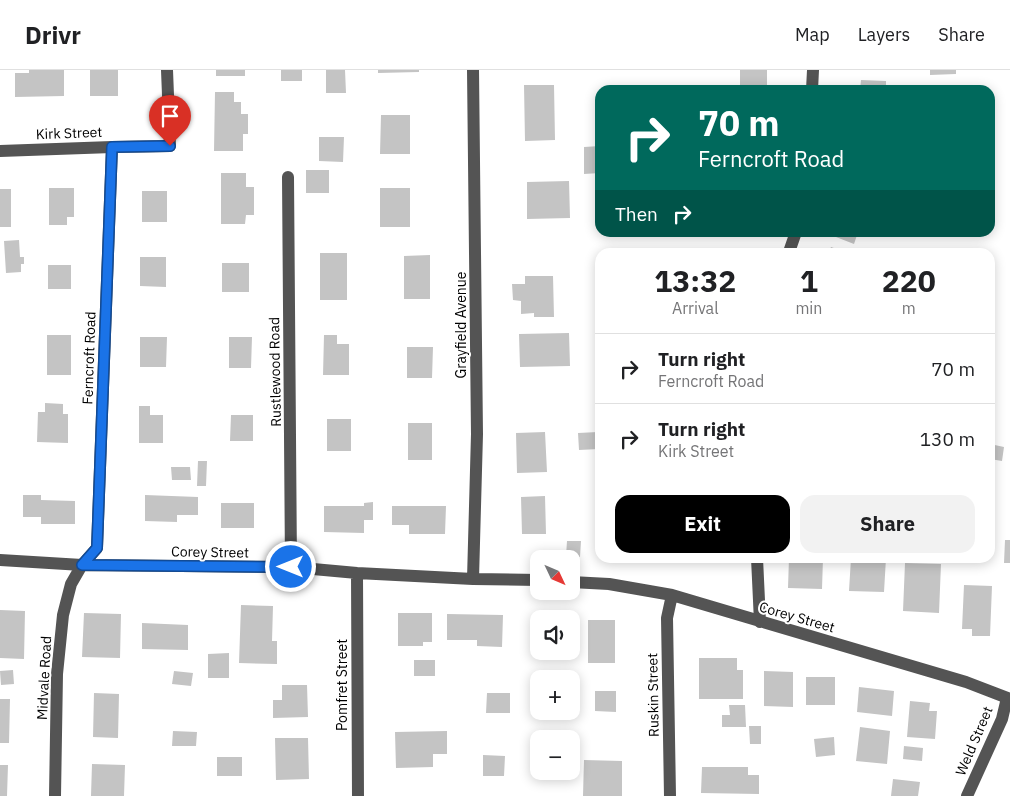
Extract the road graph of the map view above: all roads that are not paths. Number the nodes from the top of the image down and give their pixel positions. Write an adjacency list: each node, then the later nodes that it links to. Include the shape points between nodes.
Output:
1 (167, 70): 5 (street, Kirk Street, via 170,146)
2 (473, 70): 13 (street, Grayfield Avenue, via 477,434)
3 (813, 70): 4 (street)
4 (812, 85)
5 (112, 147): 6 (street, Kirk Street); 10 (street, Ferncroft Road, via 97,548)
6 (0, 151)
7 (288, 177): 11 (street, Rustlewood Road)
8 (0, 560): 10 (street, Corey Street)
9 (758, 563): 17 (street)
10 (82, 565): 11 (street, Corey Street); 19 (street, Midvale Road, via 71,584 63,616 57,674)
11 (291, 567): 12 (street, Corey Street)
12 (357, 573): 13 (street, Corey Street); 20 (street, Pomfret Street)
13 (473, 579): 14 (street, Corey Street)
14 (530, 580)
15 (580, 582): 16 (street, Corey Street)
16 (672, 595): 17 (street, Corey Street); 21 (street, Ruskin Street, via 667,618)
17 (760, 622): 18 (street, Corey Street, via 966,682)
18 (1008, 698): 22 (street, Weld Street, via 1002,719)
19 (55, 796)
20 (358, 796)
21 (670, 796)
22 (967, 796)

